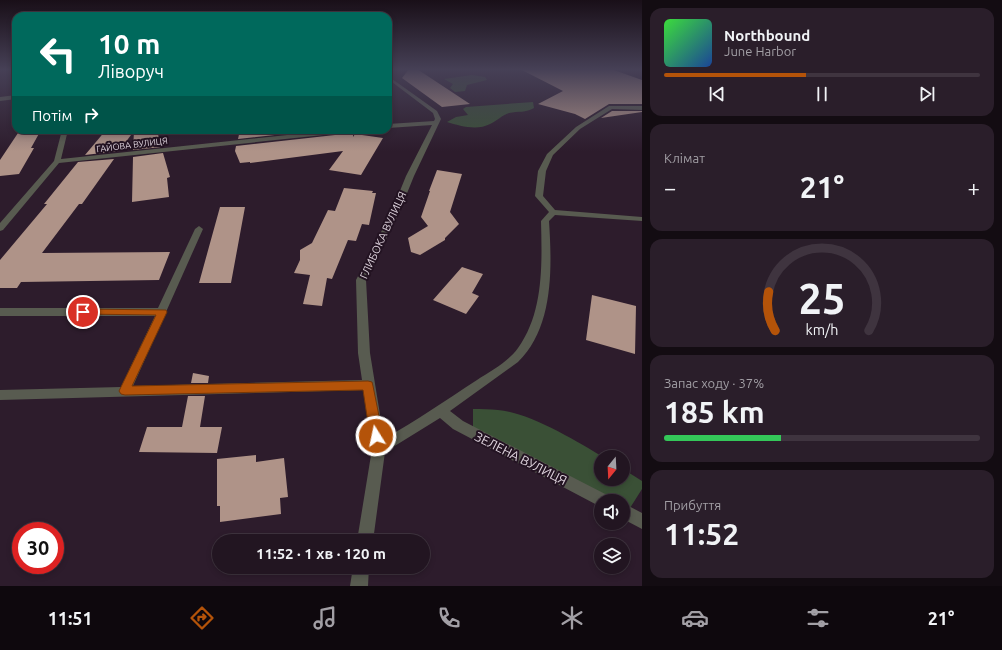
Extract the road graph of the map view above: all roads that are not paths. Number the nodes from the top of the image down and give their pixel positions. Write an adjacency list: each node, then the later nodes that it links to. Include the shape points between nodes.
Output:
1 (414, 96): 5 (street, via 435,112)
2 (12, 98): 3 (street)
3 (0, 99)
4 (642, 108): 10 (street, via 611,107 578,128 550,154 542,171 540,196)
5 (437, 123): 6 (street); 16 (street, ГЛИБОКА ВУЛИЦЯ, via 361,280)
6 (392, 126)
7 (64, 134): 9 (street)
8 (314, 134): 9 (street, ГАЙОВА ВУЛИЦЯ)
9 (57, 161): 12 (street)
10 (553, 212): 11 (street); 19 (street, via 545,221 546,282 537,322 522,352 495,374)
11 (642, 219)
12 (0, 228)
13 (199, 229): 15 (street)
14 (0, 312): 15 (street)
15 (162, 312): 17 (street)
16 (368, 386): 17 (street); 20 (street, ГЛИБОКА ВУЛИЦЯ)
17 (125, 391): 18 (street)
18 (0, 395)
19 (440, 411): 20 (street); 21 (street, ЗЕЛЕНА ВУЛИЦЯ, via 458,425)
20 (379, 449): 24 (street)
21 (594, 496)
22 (630, 515): 23 (street)
23 (642, 521)
24 (365, 534)
25 (360, 574): 26 (street)
26 (359, 586)

